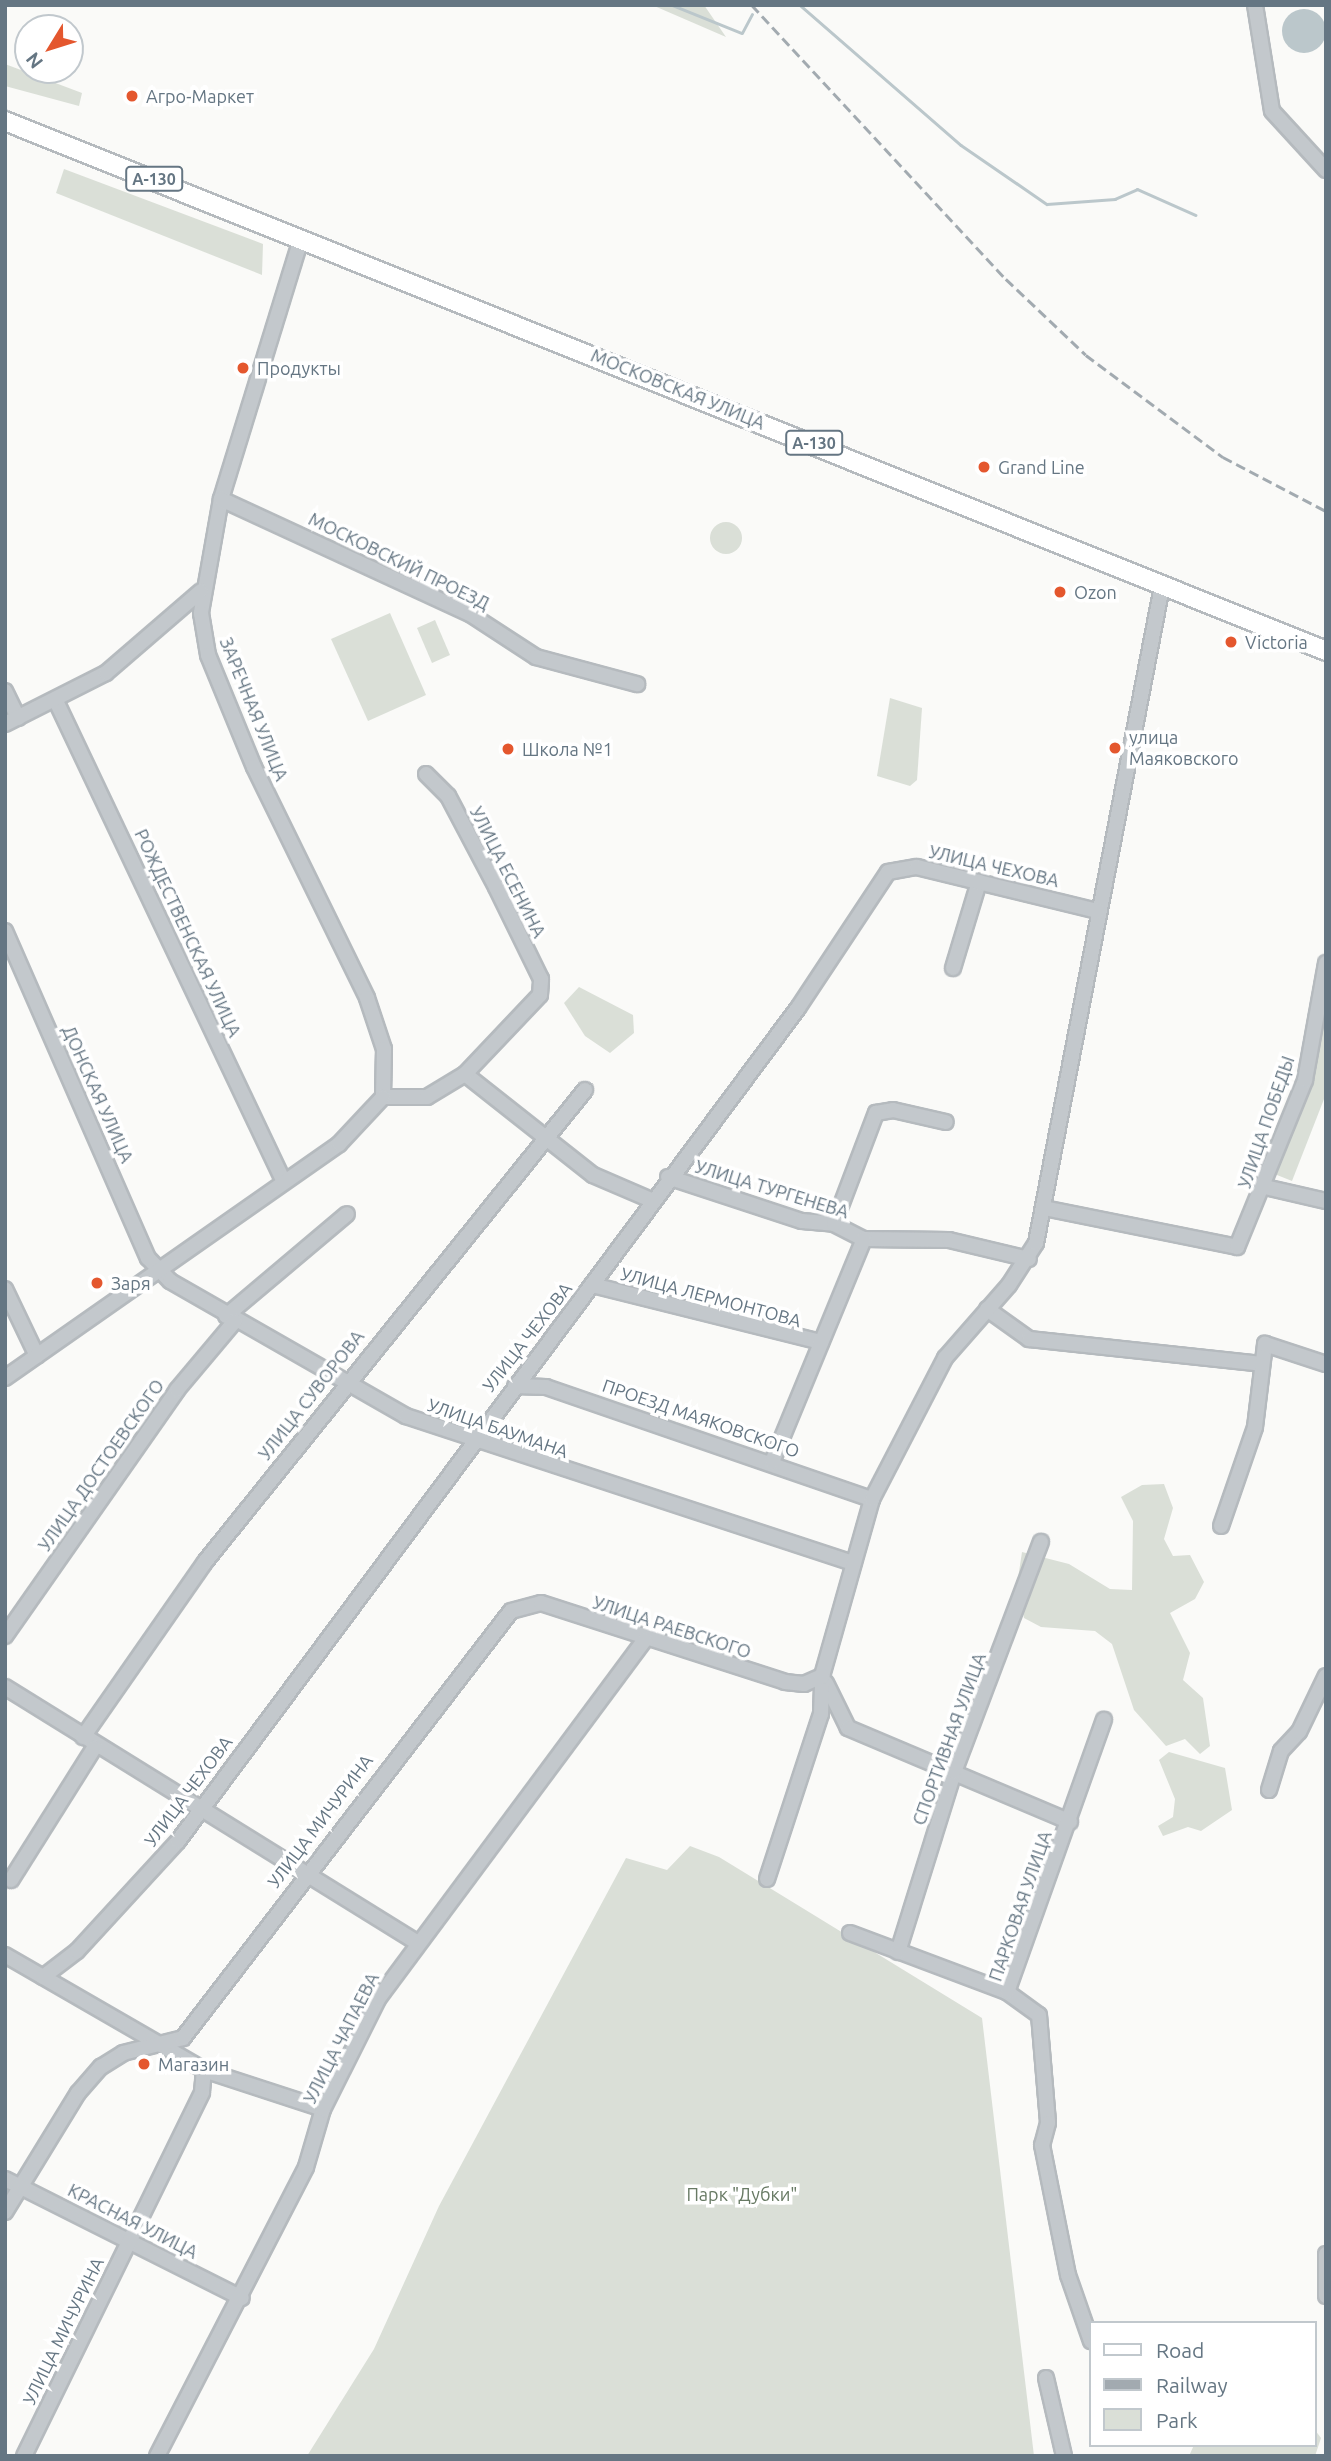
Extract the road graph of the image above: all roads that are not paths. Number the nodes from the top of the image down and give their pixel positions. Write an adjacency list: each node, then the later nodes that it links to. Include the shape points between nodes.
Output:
1 (1255, 5): 3 (street, via 1272,111)
2 (5, 121): 4 (main road, А-130)
3 (1326, 170)
4 (301, 239): 5 (street, ЗАРЕЧНАЯ УЛИЦА); 6 (main road, МОСКОВСКАЯ УЛИЦА / А-130)
5 (221, 499): 7 (street, ЗАРЕЧНАЯ УЛИЦА); 9 (street, МОСКОВСКИЙ ПРОЕЗД, via 470,614 536,657)
6 (1162, 586): 8 (main road, МОСКОВСКАЯ УЛИЦА / А-130); 15 (street)
7 (201, 591): 11 (street, via 106,673); 21 (street, ЗАРЕЧНАЯ УЛИЦА, via 208,656 254,767 367,998 384,1049)
8 (1326, 651)
9 (638, 684)
10 (5, 691): 12 (street)
11 (56, 701): 12 (street); 25 (street, РОЖДЕСТВЕНСКАЯ УЛИЦА)
12 (11, 721)
13 (426, 774): 19 (street, УЛИЦА ЕСЕНИНА, via 448,796 541,979 540,995)
14 (979, 882): 15 (street, УЛИЦА ЧЕХОВА); 18 (street); 24 (street, УЛИЦА ЧЕХОВА, via 917,867 888,872 798,1008)
15 (1098, 911): 29 (street)
16 (5, 931): 34 (street, ДОНСКАЯ УЛИЦА)
17 (1326, 964): 26 (street, УЛИЦА ПОБЕДЫ, via 1305,1080)
18 (953, 968)
19 (466, 1074): 21 (street, via 427,1097); 23 (street)
20 (584, 1090): 23 (street, УЛИЦА СУВОРОВА)
21 (383, 1097): 25 (street, via 367,1121)
22 (946, 1122): 31 (street, via 893,1110 876,1113)
23 (544, 1140): 27 (street, via 593,1175); 44 (street, УЛИЦА СУВОРОВА)
24 (668, 1177): 27 (street, УЛИЦА ЧЕХОВА); 31 (street, УЛИЦА ТУРГЕНЕВА, via 802,1222)
25 (284, 1182): 34 (street)
26 (1265, 1187): 28 (street); 29 (street, УЛИЦА ПОБЕДЫ, via 1237,1247)
27 (651, 1200): 35 (street, УЛИЦА ЧЕХОВА)
28 (1326, 1200)
29 (1044, 1208): 33 (street)
30 (347, 1214): 38 (street, УЛИЦА ДОСТОЕВСКОГО)
31 (834, 1224): 32 (street, УЛИЦА ТУРГЕНЕВА)
32 (864, 1239): 33 (street, УЛИЦА ТУРГЕНЕВА, via 949,1240); 39 (street)
33 (1029, 1259): 37 (street)
34 (159, 1270): 38 (street, УЛИЦА БАУМАНА); 40 (street)
35 (592, 1285): 39 (street, УЛИЦА ЛЕРМОНТОВА); 45 (street, УЛИЦА ЧЕХОВА)
36 (5, 1289): 40 (street)
37 (987, 1309): 41 (street, via 1029,1339); 48 (street, via 945,1358)
38 (230, 1319): 44 (street, УЛИЦА БАУМАНА); 53 (street, УЛИЦА ДОСТОЕВСКОГО)
39 (821, 1342): 47 (street)
40 (37, 1356): 43 (street)
41 (1262, 1364): 42 (street, via 1265,1344); 49 (street, via 1255,1427)
42 (1326, 1364)
43 (5, 1378)
44 (344, 1383): 46 (street, УЛИЦА БАУМАНА); 59 (street, УЛИЦА СУВОРОВА, via 205,1562)
45 (515, 1385): 46 (street, УЛИЦА ЧЕХОВА); 47 (street, ПРОЕЗД МАЯКОВСКОГО, via 546,1387)
46 (470, 1442): 51 (street, УЛИЦА БАУМАНА); 63 (street, УЛИЦА ЧЕХОВА)
47 (772, 1462): 48 (street, ПРОЕЗД МАЯКОВСКОГО)
48 (872, 1499): 51 (street)
49 (1220, 1525)
50 (1041, 1542): 61 (street, СПОРТИВНАЯ УЛИЦА)
51 (853, 1563): 55 (street)
52 (511, 1611): 54 (street, УЛИЦА РАЕВСКОГО, via 541,1603); 65 (street, УЛИЦА МИЧУРИНА)
53 (5, 1636)
54 (645, 1640): 55 (street, УЛИЦА РАЕВСКОГО, via 785,1682); 69 (street, УЛИЦА ЧАПАЕВА)
55 (822, 1676): 61 (street, via 848,1728); 66 (street, via 821,1714)
56 (1326, 1676): 62 (street, via 1299,1732 1281,1751)
57 (5, 1687): 59 (street)
58 (1104, 1720): 64 (street, ПАРКОВАЯ УЛИЦА)
59 (83, 1737): 60 (street)
60 (94, 1748): 63 (street); 67 (street)
61 (954, 1772): 64 (street); 70 (street, СПОРТИВНАЯ УЛИЦА)
62 (1269, 1790)
63 (201, 1808): 65 (street); 72 (street, УЛИЦА ЧЕХОВА, via 77,1951)
64 (1070, 1822): 73 (street, ПАРКОВАЯ УЛИЦА)
65 (304, 1872): 69 (street); 74 (street, УЛИЦА МИЧУРИНА, via 183,2038)
66 (767, 1879)
67 (11, 1880)
68 (850, 1933): 70 (street)
69 (416, 1942): 76 (street, УЛИЦА ЧАПАЕВА, via 378,1999)
70 (898, 1952): 73 (street)
71 (5, 1955): 72 (street)
72 (43, 1977): 74 (street, via 133,2026)
73 (1007, 1992): 84 (street, ПАРКОВАЯ УЛИЦА, via 1039,2015 1048,2123 1042,2145 1068,2275)
74 (157, 2047): 75 (street); 78 (street, УЛИЦА МИЧУРИНА, via 123,2053 101,2067)
75 (204, 2070): 76 (street); 80 (street, УЛИЦА МИЧУРИНА, via 202,2092)
76 (323, 2109): 83 (street, УЛИЦА ЧАПАЕВА, via 306,2167)
77 (5, 2179): 78 (street, КРАСНАЯ УЛИЦА)
78 (19, 2185): 79 (street, УЛИЦА МИЧУРИНА); 80 (street, КРАСНАЯ УЛИЦА)
79 (5, 2212)
80 (128, 2240): 83 (street, КРАСНАЯ УЛИЦА); 86 (street, УЛИЦА МИЧУРИНА)
81 (1326, 2255): 82 (street, via 1321,2274)
82 (1326, 2296)
83 (242, 2298): 87 (street, УЛИЦА ЧАПАЕВА)
84 (1090, 2338)
85 (1046, 2378): 88 (street)
86 (24, 2456)
87 (157, 2456)
88 (1064, 2456)

